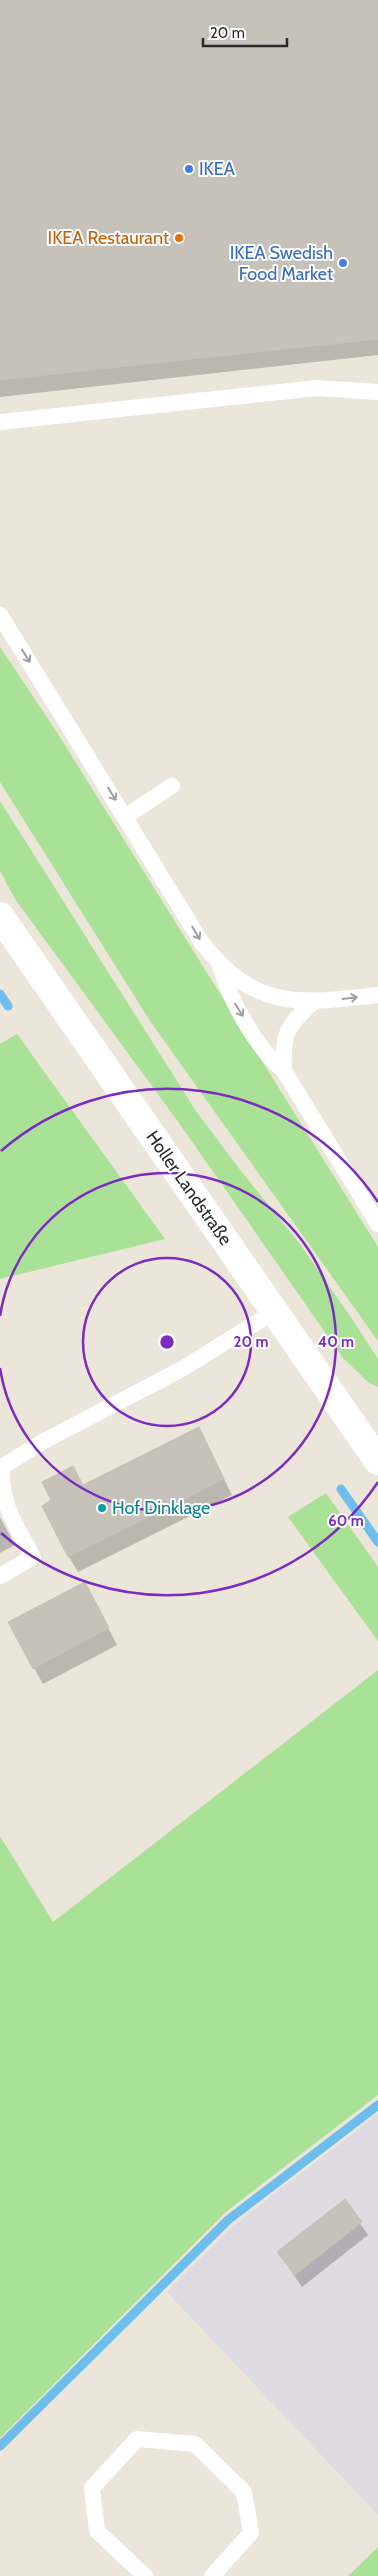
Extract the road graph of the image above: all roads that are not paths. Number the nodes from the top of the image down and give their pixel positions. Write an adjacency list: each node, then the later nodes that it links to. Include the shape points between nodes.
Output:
1 (378, 392): 2 (lane, via 317,388)
2 (0, 422)
3 (0, 615): 5 (lane, one-way to 5)
4 (172, 786): 5 (lane)
5 (126, 816): 7 (lane, one-way to 7, via 202,942)
6 (0, 916): 12 (main road, Holler Landstraße)
7 (220, 966): 9 (lane, via 247,985 269,995); 10 (lane, one-way to 10, via 228,992 270,1058)
8 (378, 994): 9 (lane, one-way to 8)
9 (314, 1002): 10 (lane, via 291,1023 284,1035)
10 (284, 1071): 11 (lane)
11 (378, 1224)
12 (275, 1311): 13 (main road, Holler Landstraße); 14 (lane, via 182,1369 2,1466 3,1501 33,1557)
13 (378, 1460)
14 (0, 1576)
15 (145, 2576): 16 (lane, via 97,2530 92,2488 137,2439 195,2444 244,2492 251,2533)
16 (212, 2576)

